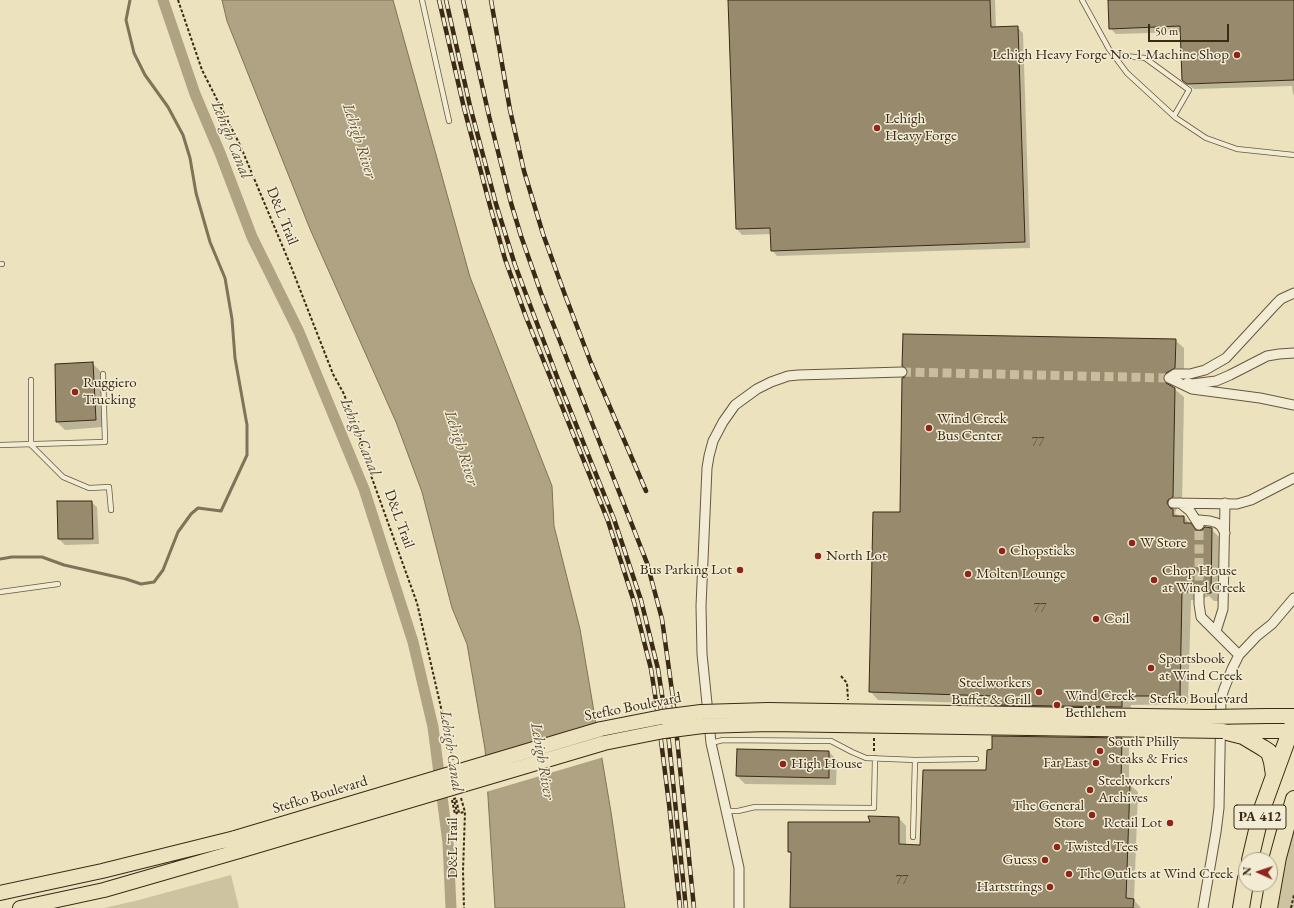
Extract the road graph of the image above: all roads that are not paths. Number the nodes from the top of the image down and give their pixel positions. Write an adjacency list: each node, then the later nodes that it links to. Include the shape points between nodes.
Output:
1 (422, 0): 5 (lane)
2 (1082, 0): 3 (lane)
3 (1114, 55): 4 (lane, via 1127,73); 4 (lane, via 1145,58 1189,90)
4 (1174, 116): 6 (lane, via 1206,138 1237,149)
5 (449, 121)
6 (1294, 155)
7 (1294, 293): 11 (street, via 1278,302 1226,358 1205,370)
8 (1294, 353): 11 (street, via 1267,356 1216,381 1192,384)
9 (902, 372): 31 (street, via 827,373 788,376 771,382 735,405 713,441 707,468 701,606 702,654)
10 (103, 374): 15 (lane, via 105,442)
11 (1175, 378): 13 (street, via 1192,389)
12 (31, 380): 15 (lane)
13 (1294, 405)
14 (0, 445): 15 (lane)
15 (31, 445): 19 (lane, via 63,477 89,488 110,487)
16 (1294, 478): 18 (street, via 1251,500)
17 (1199, 503): 18 (street); 20 (street); 20 (street, via 1177,503 1190,511)
18 (1225, 504): 21 (street)
19 (112, 510)
20 (1199, 523): 21 (street, via 1217,523 1222,526)
21 (1224, 533): 26 (street, via 1223,609)
22 (58, 584): 23 (lane)
23 (0, 592)
24 (1199, 594): 26 (street, via 1202,617)
25 (1294, 598): 27 (street, via 1272,624)
26 (1216, 632): 27 (street)
27 (1239, 655): 45 (street, via 1227,679 1221,699 1219,808)
28 (1294, 716): 39 (main road, Stefko Boulevard, bridge, via 768,710 701,712 601,729)
29 (1293, 728): 30 (main road, Stefko Boulevard); 35 (highway, PA 412)
30 (1224, 731): 35 (highway, via 1243,736 1269,752); 39 (main road, Stefko Boulevard, bridge, via 769,724 703,726 604,742)
31 (710, 744): 32 (lane, via 723,740 831,741 866,758); 37 (street)
32 (875, 758): 34 (lane); 37 (lane, via 874,808 756,807)
33 (976, 759): 34 (lane)
34 (915, 760): 38 (lane)
35 (1274, 775): 40 (highway, PA 412, via 1262,809)
36 (1294, 799): 47 (highway, PA 412, via 1278,857)
37 (726, 811): 44 (street, via 739,868)
38 (913, 837)
39 (237, 844): 42 (main road, Stefko Boulevard); 43 (main road, Stefko Boulevard, via 104,890)
40 (1252, 852)
41 (1244, 892): 46 (highway)
42 (0, 893)
43 (20, 908)
44 (738, 908)
45 (1203, 908)
46 (1241, 908)
47 (1269, 908)

